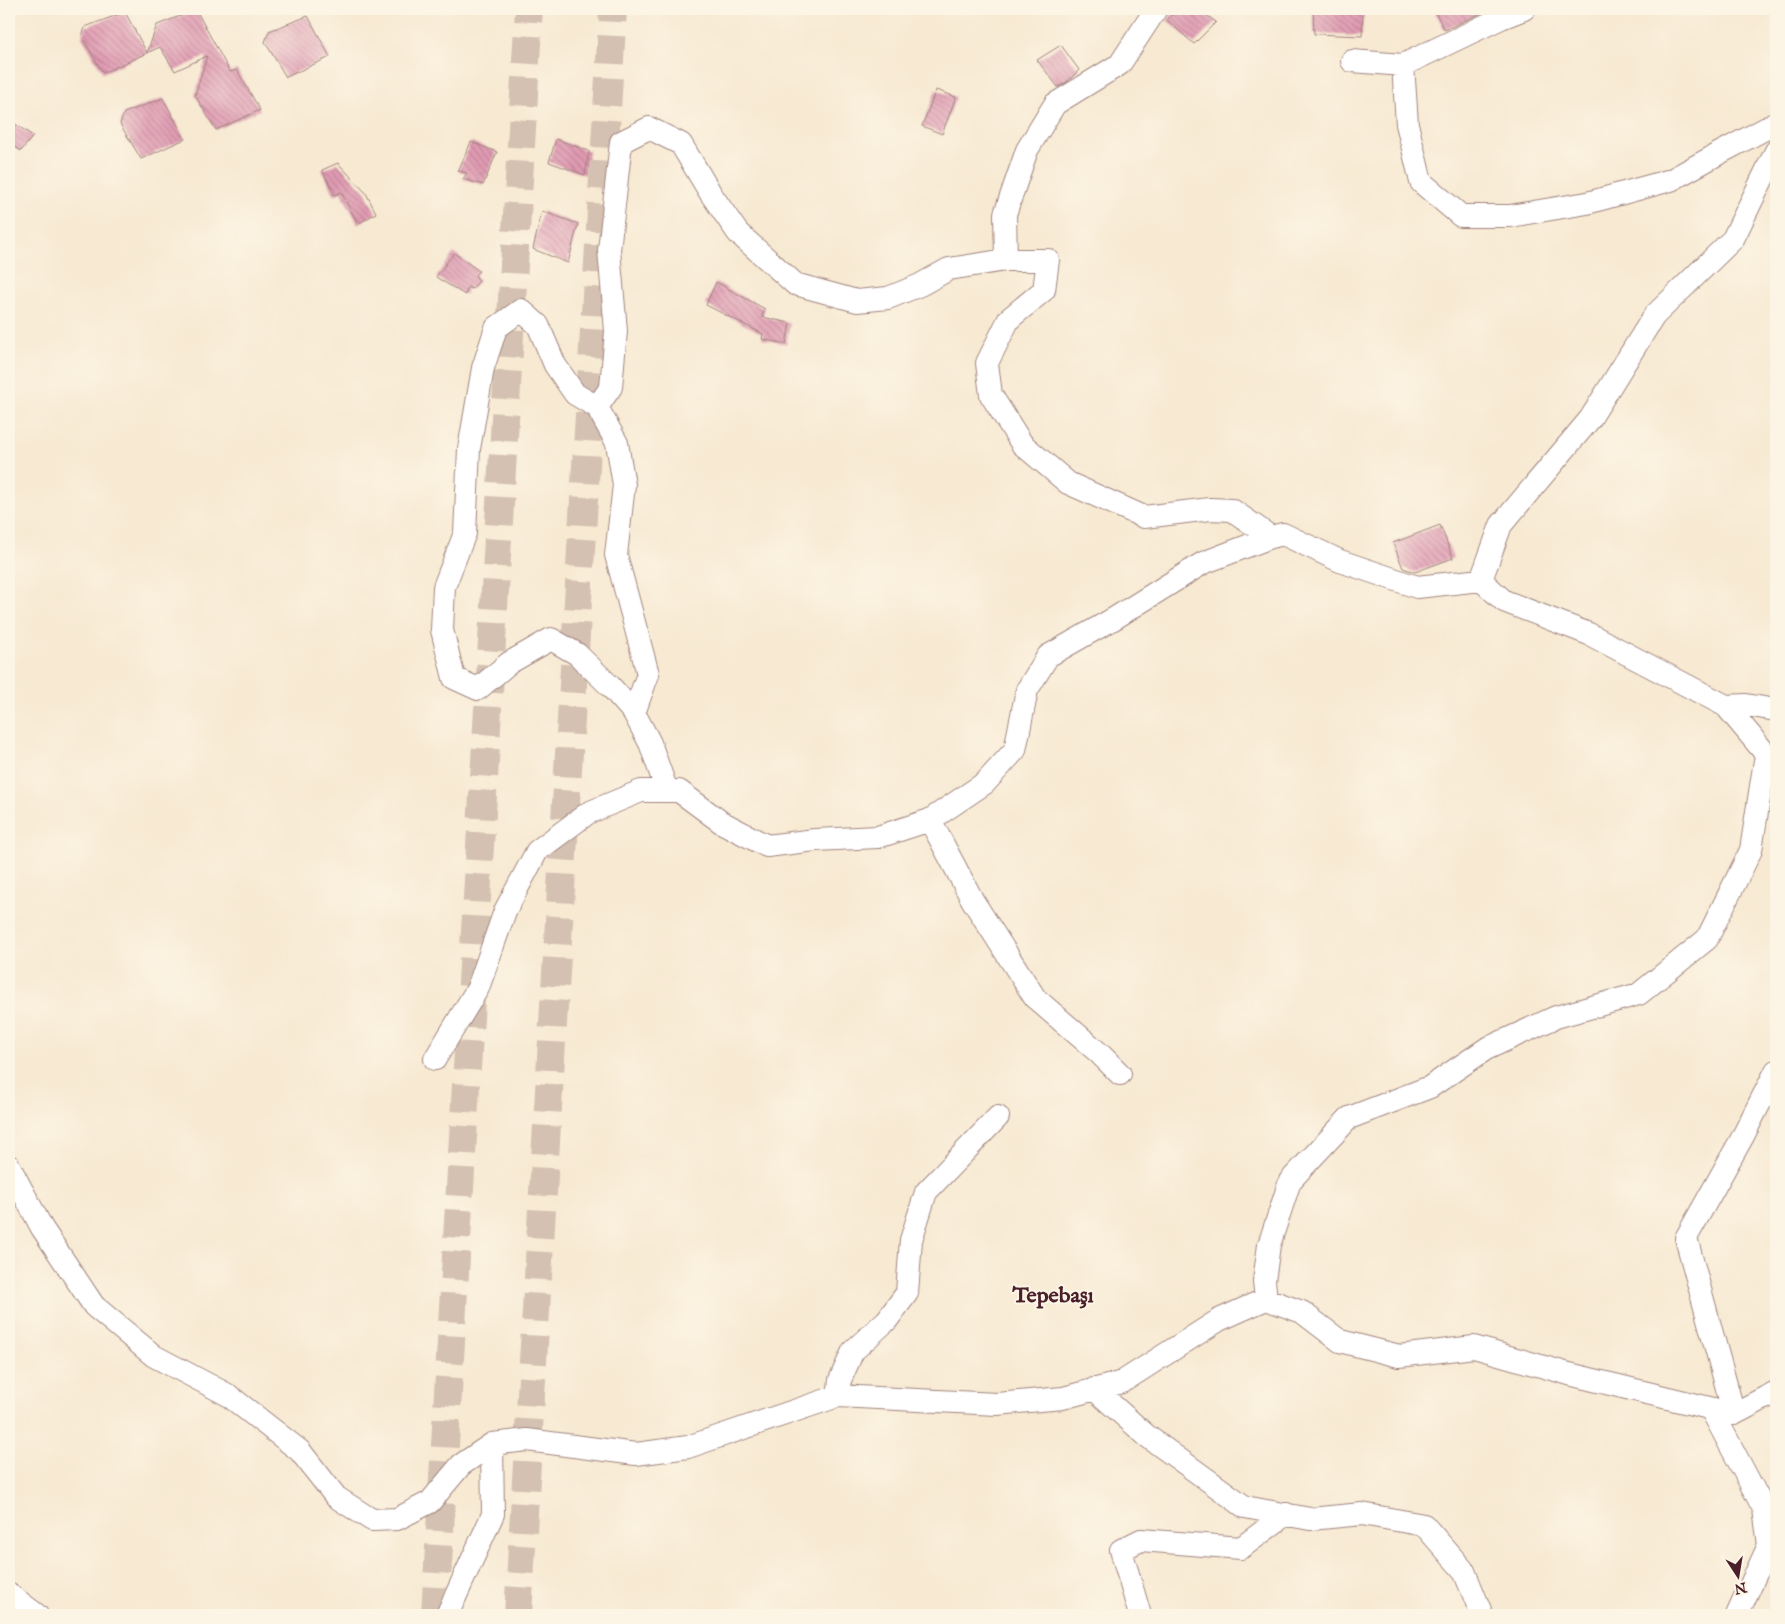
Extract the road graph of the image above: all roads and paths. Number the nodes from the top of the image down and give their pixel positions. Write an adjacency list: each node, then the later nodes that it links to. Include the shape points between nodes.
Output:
1 (1156, 9): 8 (street, via 1120,64 1055,104 1027,150 1006,214)
2 (1524, 9): 3 (street)
3 (1500, 13): 5 (street)
4 (1352, 61): 5 (street)
5 (1403, 65): 6 (street, via 1407,124 1421,182 1461,216 1510,216 1588,203 1672,180)
6 (1776, 123)
7 (1776, 151): 11 (street, via 1733,239 1654,316 1590,419 1501,525)
8 (1006, 260): 9 (street, via 949,269 888,298 857,301 795,284 738,233 682,144 649,128 621,142 609,250 616,331 611,387); 10 (street, via 1048,260 1044,290 1009,319 987,362 991,395 1022,444 1068,484 1144,517 1210,509 1232,510)
9 (597, 407): 14 (street, via 617,443 624,485 616,555 648,674); 14 (street, via 575,394 555,365 538,325 521,310 496,328 483,368 469,448 465,534 444,587 442,630 454,678 478,689 509,663 551,639 577,654)
10 (1271, 537): 11 (street, via 1283,534 1340,561 1417,587); 16 (street, via 1203,563 1048,656 1027,690 1015,750 985,783)
11 (1482, 580): 12 (street, via 1504,601 1589,634)
12 (1726, 706): 13 (street, via 1746,705); 22 (street, via 1766,754 1751,850 1707,939 1639,994 1556,1017 1486,1049 1430,1087 1349,1118 1290,1181 1269,1245 1264,1281)
13 (1776, 710)
14 (634, 713): 15 (street, via 650,742)
15 (667, 791): 16 (street, via 679,791 721,822 767,846 878,836); 17 (street, via 642,791 588,813 536,851 505,911 478,988)
16 (930, 820): 19 (street, via 972,901 1036,998)
17 (435, 1059)
18 (1776, 1071): 27 (street, via 1686,1238)
19 (1120, 1074)
20 (998, 1117): 25 (street, via 926,1192 911,1240 907,1293 887,1320 853,1351 840,1380)
21 (9, 1166): 28 (street, via 42,1228 94,1306 154,1356 228,1395 293,1445 336,1497 372,1520 397,1519 430,1502 461,1464)
22 (1266, 1299): 23 (street, via 1218,1320 1122,1382); 26 (street, via 1302,1312 1340,1341 1399,1356 1474,1347)
23 (1094, 1389): 25 (street, via 1063,1398 997,1404); 29 (street, via 1147,1436 1245,1507)
24 (1776, 1392): 27 (street)
25 (838, 1396): 28 (street, via 688,1447 636,1454 527,1440)
26 (1711, 1409): 27 (street); 30 (street, via 1764,1509)
27 (1734, 1414)
28 (492, 1444): 33 (street, via 494,1514)
29 (1286, 1514): 34 (street, via 1241,1548 1141,1540 1122,1550); 35 (street, via 1310,1519 1362,1514 1424,1525 1464,1571)
30 (1773, 1547): 36 (street)
31 (9, 1594): 32 (street)
32 (37, 1615)
33 (446, 1615)
34 (1140, 1615)
35 (1482, 1615)
36 (1737, 1615)

